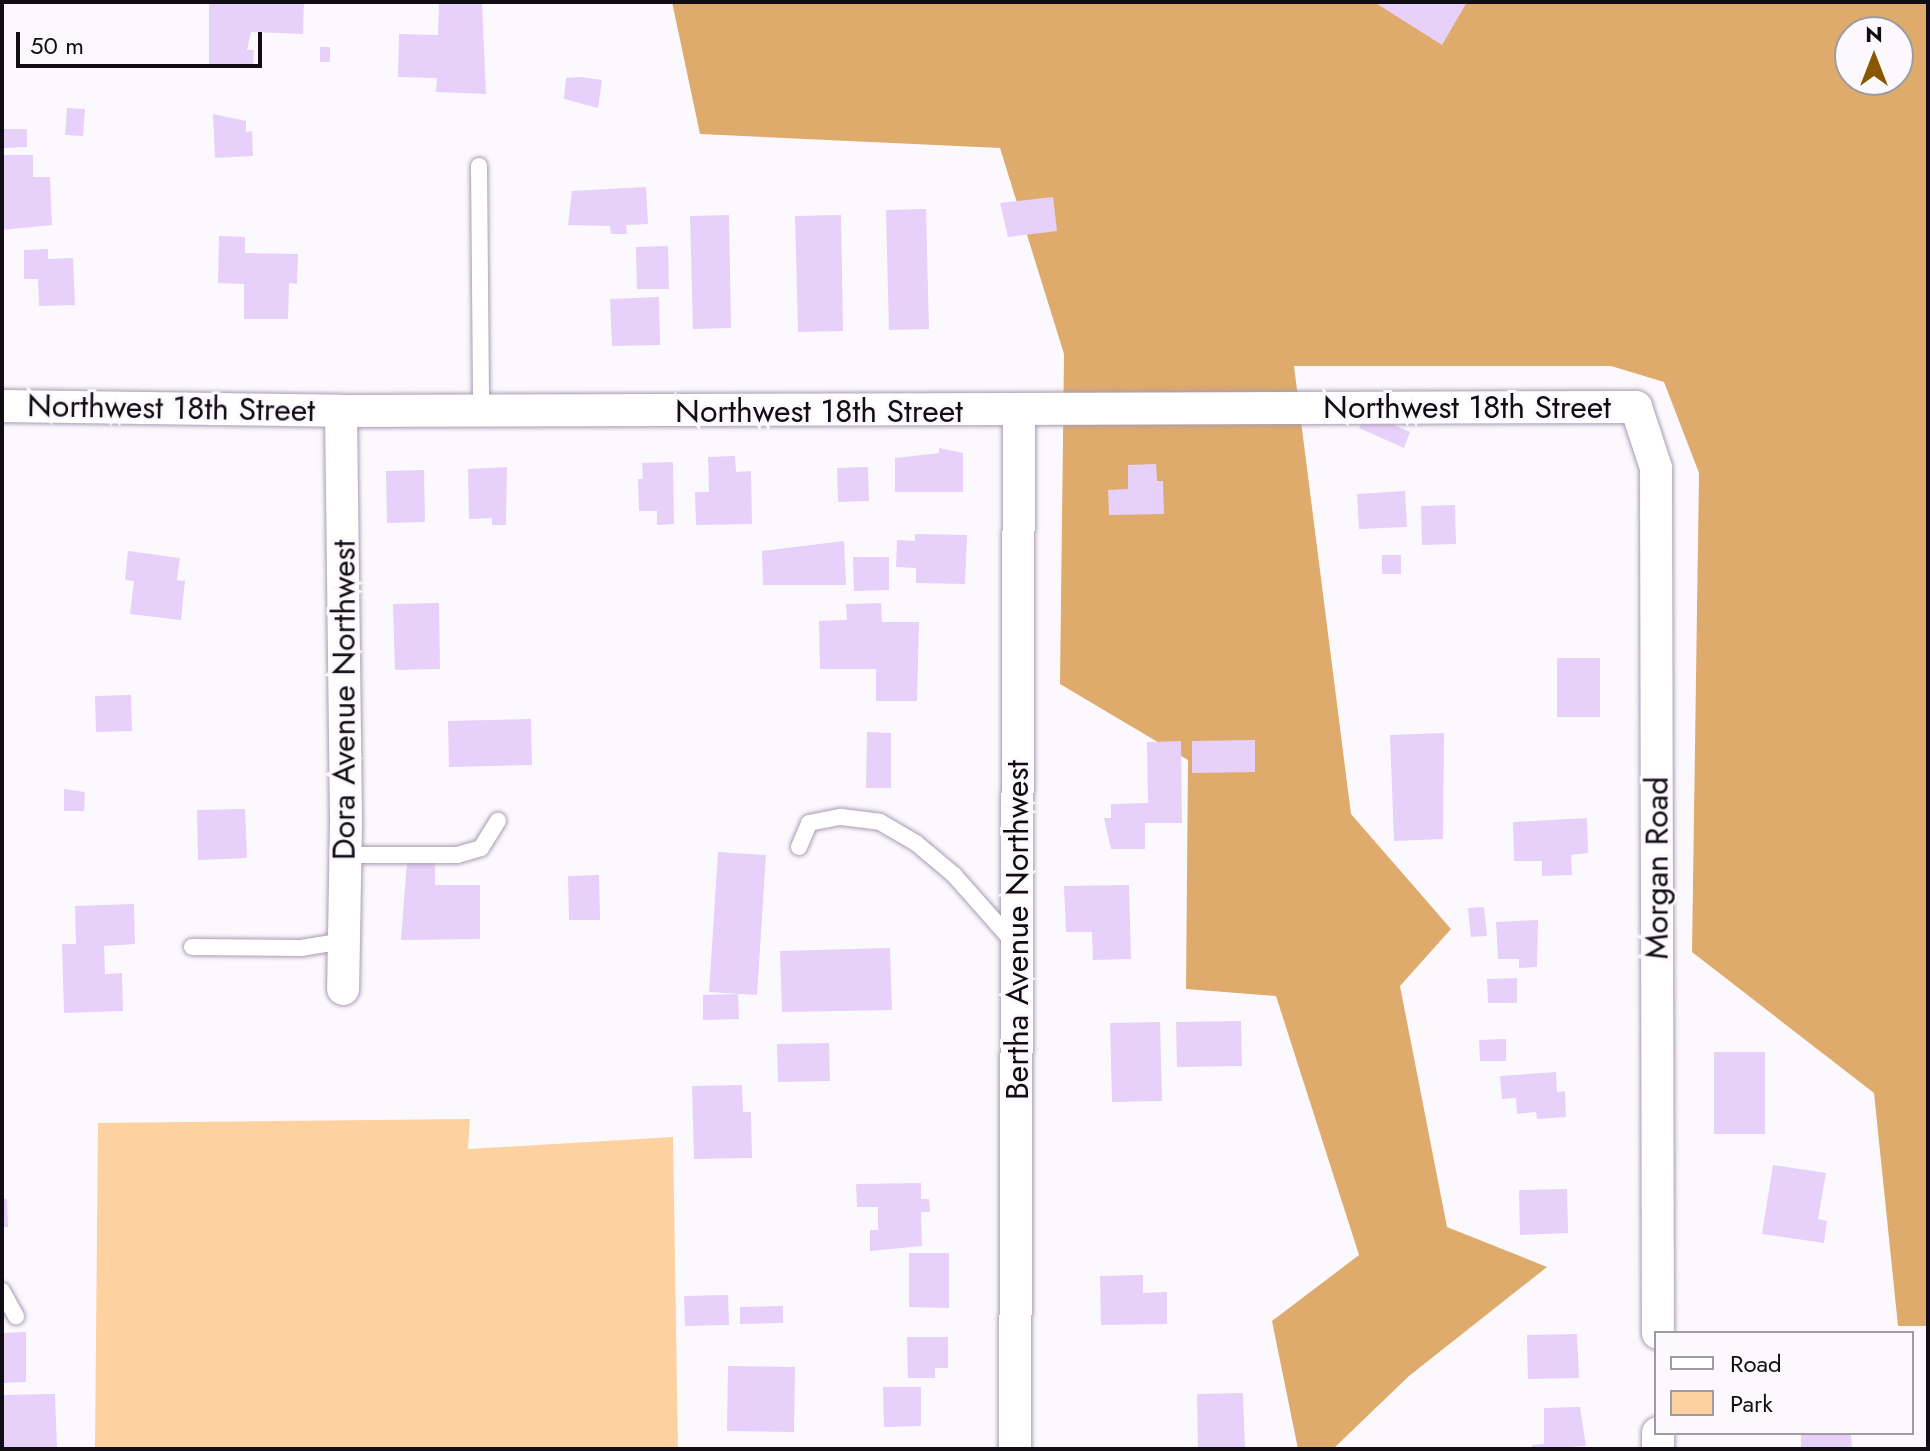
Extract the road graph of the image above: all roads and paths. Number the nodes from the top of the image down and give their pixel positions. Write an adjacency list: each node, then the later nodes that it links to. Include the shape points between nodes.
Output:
1 (479, 166): 5 (lane)
2 (2, 406): 4 (street, Northwest 18th Street)
3 (1636, 407): 6 (street, Northwest 18th Street, via 1584,403); 16 (street, Morgan Road, via 1656,468)
4 (341, 411): 5 (street, Northwest 18th Street); 9 (street, Dora Avenue Northwest)
5 (481, 411): 6 (street, Northwest 18th Street)
6 (1019, 411): 11 (street, Bertha Avenue Northwest)
7 (498, 821): 9 (lane, via 481,848 457,855)
8 (799, 847): 11 (lane, via 809,823 841,817 880,822 954,875)
9 (346, 855): 10 (street, Dora Avenue Northwest)
10 (344, 941): 12 (lane, via 301,948); 13 (street, Dora Avenue Northwest)
11 (1017, 946): 17 (street, Bertha Avenue Northwest)
12 (192, 947)
13 (343, 989)
14 (2, 1291): 15 (lane)
15 (16, 1316)
16 (1658, 1331)
17 (1015, 1449)

